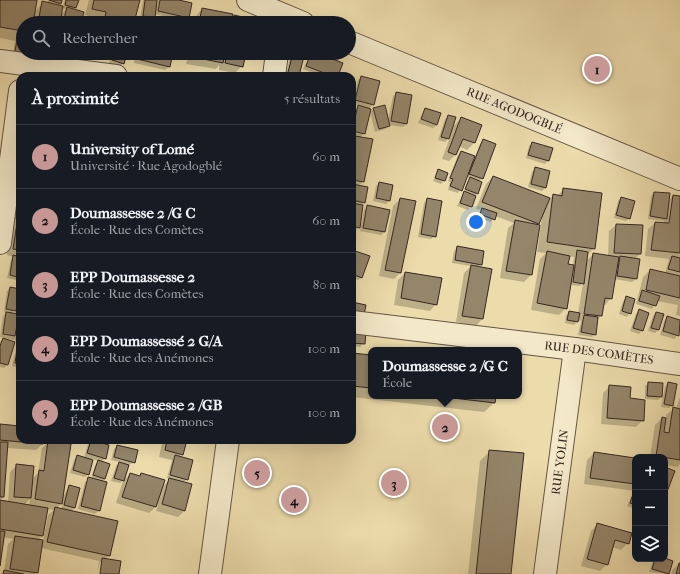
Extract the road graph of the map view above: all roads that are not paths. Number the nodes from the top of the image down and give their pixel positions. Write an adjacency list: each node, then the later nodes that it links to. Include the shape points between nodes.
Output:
1 (248, 0): 2 (street)
2 (277, 16)
3 (356, 45): 10 (street, RUE AGODOGBLÉ)
4 (276, 60): 8 (street)
5 (0, 61): 6 (street)
6 (23, 70): 7 (street)
7 (54, 72)
8 (275, 72)
9 (16, 121): 11 (street)
10 (680, 179)
11 (0, 243)
12 (356, 323): 13 (street, RUE DES COMÈTES)
13 (575, 350): 14 (street, RUE DES COMÈTES); 17 (street, RUE YOLIN)
14 (680, 364)
15 (227, 444): 16 (street)
16 (210, 574)
17 (545, 574)

